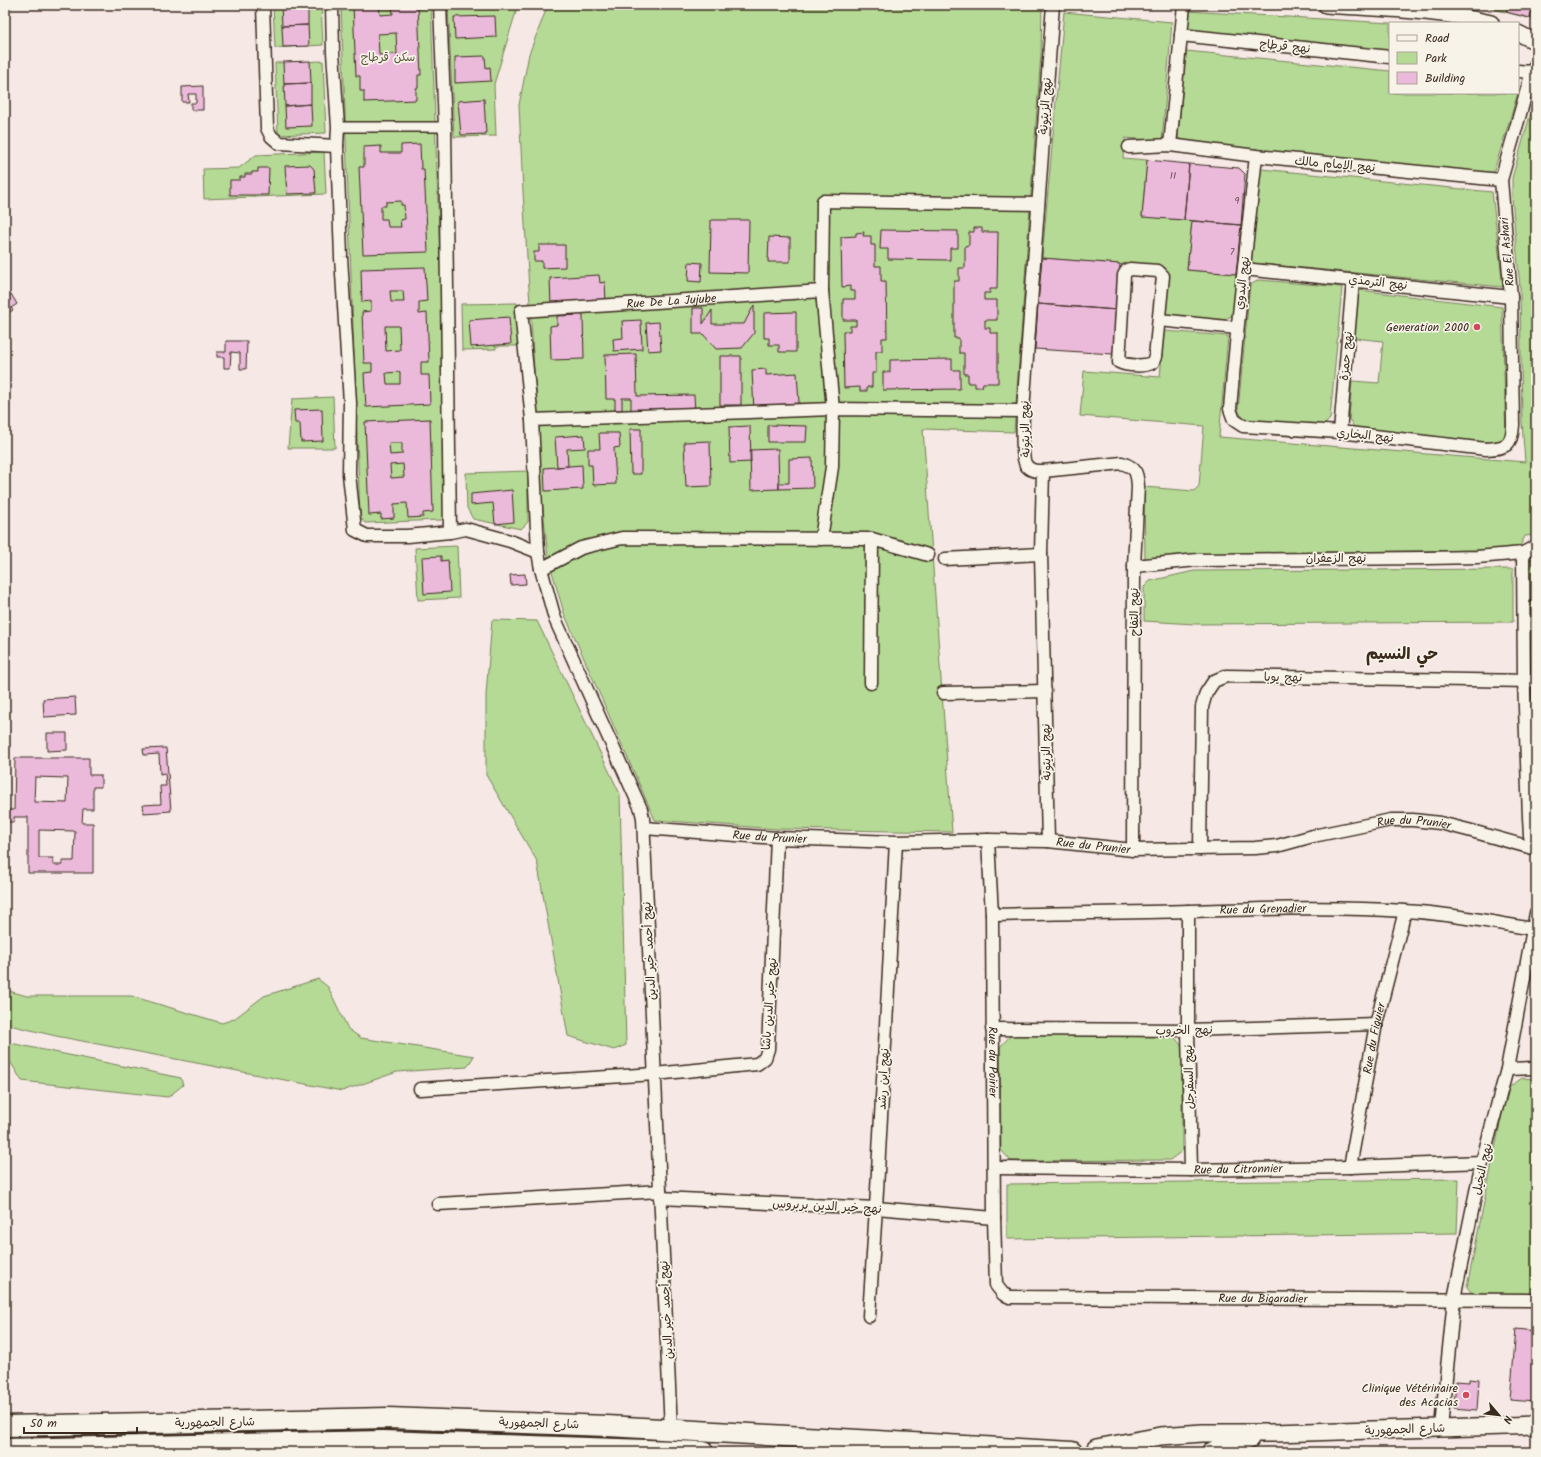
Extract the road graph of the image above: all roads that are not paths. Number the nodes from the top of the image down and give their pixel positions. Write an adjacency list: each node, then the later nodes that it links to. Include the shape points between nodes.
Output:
1 (263, 5): 18 (street, via 267,128 271,136 279,143)
2 (332, 5): 15 (street)
3 (440, 5): 16 (street)
4 (1053, 5): 22 (street, نهج الزيتونة)
5 (1184, 5): 10 (street)
6 (1326, 5): 7 (street)
7 (1427, 8): 8 (street)
8 (1486, 22)
9 (1519, 34): 11 (street)
10 (1181, 35): 12 (street, نهج قرطاج); 17 (street)
11 (1536, 42)
12 (1389, 57)
13 (1534, 68): 14 (street); 21 (street, Rue El Ashari)
14 (1519, 70)
15 (338, 127): 16 (street); 18 (street)
16 (445, 127): 37 (street)
17 (1170, 145): 19 (street, نهج الإمام مالك); 20 (street, نهج الإمام مالك)
18 (337, 146): 37 (street, via 350,403 348,474 355,530 367,536)
19 (1129, 148)
20 (1256, 156): 21 (street, نهج الإمام مالك); 23 (street, نهج البدوي)
21 (1501, 180): 26 (street, Rue El Ashari)
22 (1038, 204): 25 (street, via 823,201); 32 (street, نهج الزيتونة)
23 (1244, 269): 24 (street, نهج الترمذي); 29 (street, نهج البدوي)
24 (1353, 280): 26 (street, نهج الترمذي); 34 (street, نهج حمزة)
25 (822, 291): 27 (street, Rue De La Jujube); 30 (street)
26 (1511, 297): 35 (street, Rue El Ashari, via 1513,425)
27 (521, 311): 33 (street, نهج أحمد خير الدين)
28 (1159, 320): 28 (street, via 1162,274 1158,271 1127,270 1124,276 1119,362 1153,362); 29 (street)
29 (1237, 328): 31 (street, نهج البدوي)
30 (833, 409): 32 (street); 33 (street); 38 (street, via 832,467)
31 (1230, 409): 34 (street, نهج البخاري, via 1234,420 1243,426)
32 (1023, 411): 36 (street, نهج الزيتونة, via 1025,464 1032,471)
33 (532, 420): 41 (street, نهج أحمد خير الدين)
34 (1340, 432): 35 (street, نهج البخاري, via 1486,449 1501,448)
35 (1508, 443)
36 (1043, 471): 43 (street, نهج الزيتونة); 46 (street, نهج التفاح, via 1122,464 1131,467 1137,473)
37 (450, 532): 41 (street, via 466,529)
38 (821, 539): 39 (street); 47 (street, via 622,538 582,548)
39 (872, 539): 44 (street); 50 (street)
40 (1536, 546): 42 (street, نهج الزعفران)
41 (538, 552): 47 (street, نهج أحمد خير الدين)
42 (1522, 553): 46 (street, نهج الزعفران, via 1427,558 1198,560); 48 (street)
43 (1041, 554): 45 (street); 51 (street, نهج الزيتونة)
44 (928, 555)
45 (945, 559)
46 (1134, 566): 60 (street, نهج التفاح)
47 (540, 569): 53 (street, نهج أحمد خير الدين, via 555,619 641,809)
48 (1524, 680): 49 (street, نهج يوبا); 58 (street, via 1528,817 1530,836); 59 (street, نهج يوبا, via 1226,676 1214,681 1206,692 1202,707)
49 (1536, 681)
50 (871, 683)
51 (1045, 692): 52 (street); 56 (street, نهج الزيتونة)
52 (942, 693)
53 (644, 828): 54 (street, Rue du Prunier); 71 (street, نهج أحمد خير الدين)
54 (777, 838): 57 (street, Rue du Prunier); 71 (street, نهج خير الدين باشا, via 768,1049 765,1058 750,1066)
55 (988, 840): 56 (street, Rue du Prunier); 57 (street, Rue du Prunier); 64 (street, Rue du Poirier)
56 (1048, 841): 60 (street, Rue du Prunier)
57 (896, 842): 79 (street, نهج ابن رشد)
58 (1536, 848): 59 (street, Rue du Prunier, via 1440,823 1391,820 1277,846)
59 (1200, 849): 60 (street, Rue du Prunier)
60 (1133, 850)
61 (1188, 911): 62 (street, Rue du Grenadier, via 1267,908); 64 (street, Rue du Grenadier); 68 (street, نهج السفرجل)
62 (1405, 911): 65 (street, Rue du Grenadier, via 1444,915); 66 (street, Rue du Figuier)
63 (1536, 913): 65 (street, نهج النخيل)
64 (992, 915): 67 (street, Rue du Poirier)
65 (1533, 937): 70 (street, نهج النخيل)
66 (1376, 1024): 68 (street, نهج الخروب); 74 (street, Rue du Figuier)
67 (992, 1029): 68 (street, نهج الخروب); 75 (street, Rue du Poirier)
68 (1188, 1030): 76 (street, نهج السفرجل)
69 (1536, 1068): 70 (street)
70 (1507, 1069): 73 (street, نهج النخيل)
71 (655, 1074): 72 (street); 77 (street, نهج أحمد خير الدين)
72 (420, 1089)
73 (1482, 1162): 74 (street, Rue du Citronnier); 82 (street, نهج النخيل)
74 (1350, 1167): 76 (street, Rue du Citronnier)
75 (994, 1168): 76 (street, Rue du Citronnier); 80 (street, Rue du Poirier)
76 (1191, 1170)
77 (660, 1195): 78 (street); 79 (street, نهج خير الدين بربروس); 88 (street, نهج أحمد خير الدين)
78 (438, 1204)
79 (876, 1208): 80 (street, نهج خير الدين بربروس); 84 (street, نهج ابن رشد)
80 (994, 1218): 81 (street, Rue du Poirier)
81 (996, 1285): 82 (street, Rue du Bigaradier, via 1003,1294 1010,1297)
82 (1454, 1299): 83 (street, Rue du Bigaradier); 87 (street, نهج النخيل)
83 (1536, 1300)
84 (869, 1316)
85 (1536, 1425): 87 (main road, شارع الجمهورية)
86 (5, 1426): 88 (highway, شارع الجمهورية, via 388,1418)
87 (1441, 1427): 89 (main road, شارع الجمهورية)
88 (671, 1430): 93 (highway, شارع الجمهورية)
89 (1273, 1433): 90 (main road, شارع الجمهورية, via 1161,1436); 95 (main road, شارع الجمهورية, via 1222,1446)
90 (1096, 1448): 93 (main road, شارع الجمهورية); 94 (main road)
91 (5, 1449): 92 (highway, شارع الجمهورية, via 383,1441)
92 (703, 1452)
93 (1073, 1452)
94 (1121, 1452)
95 (1210, 1452)

